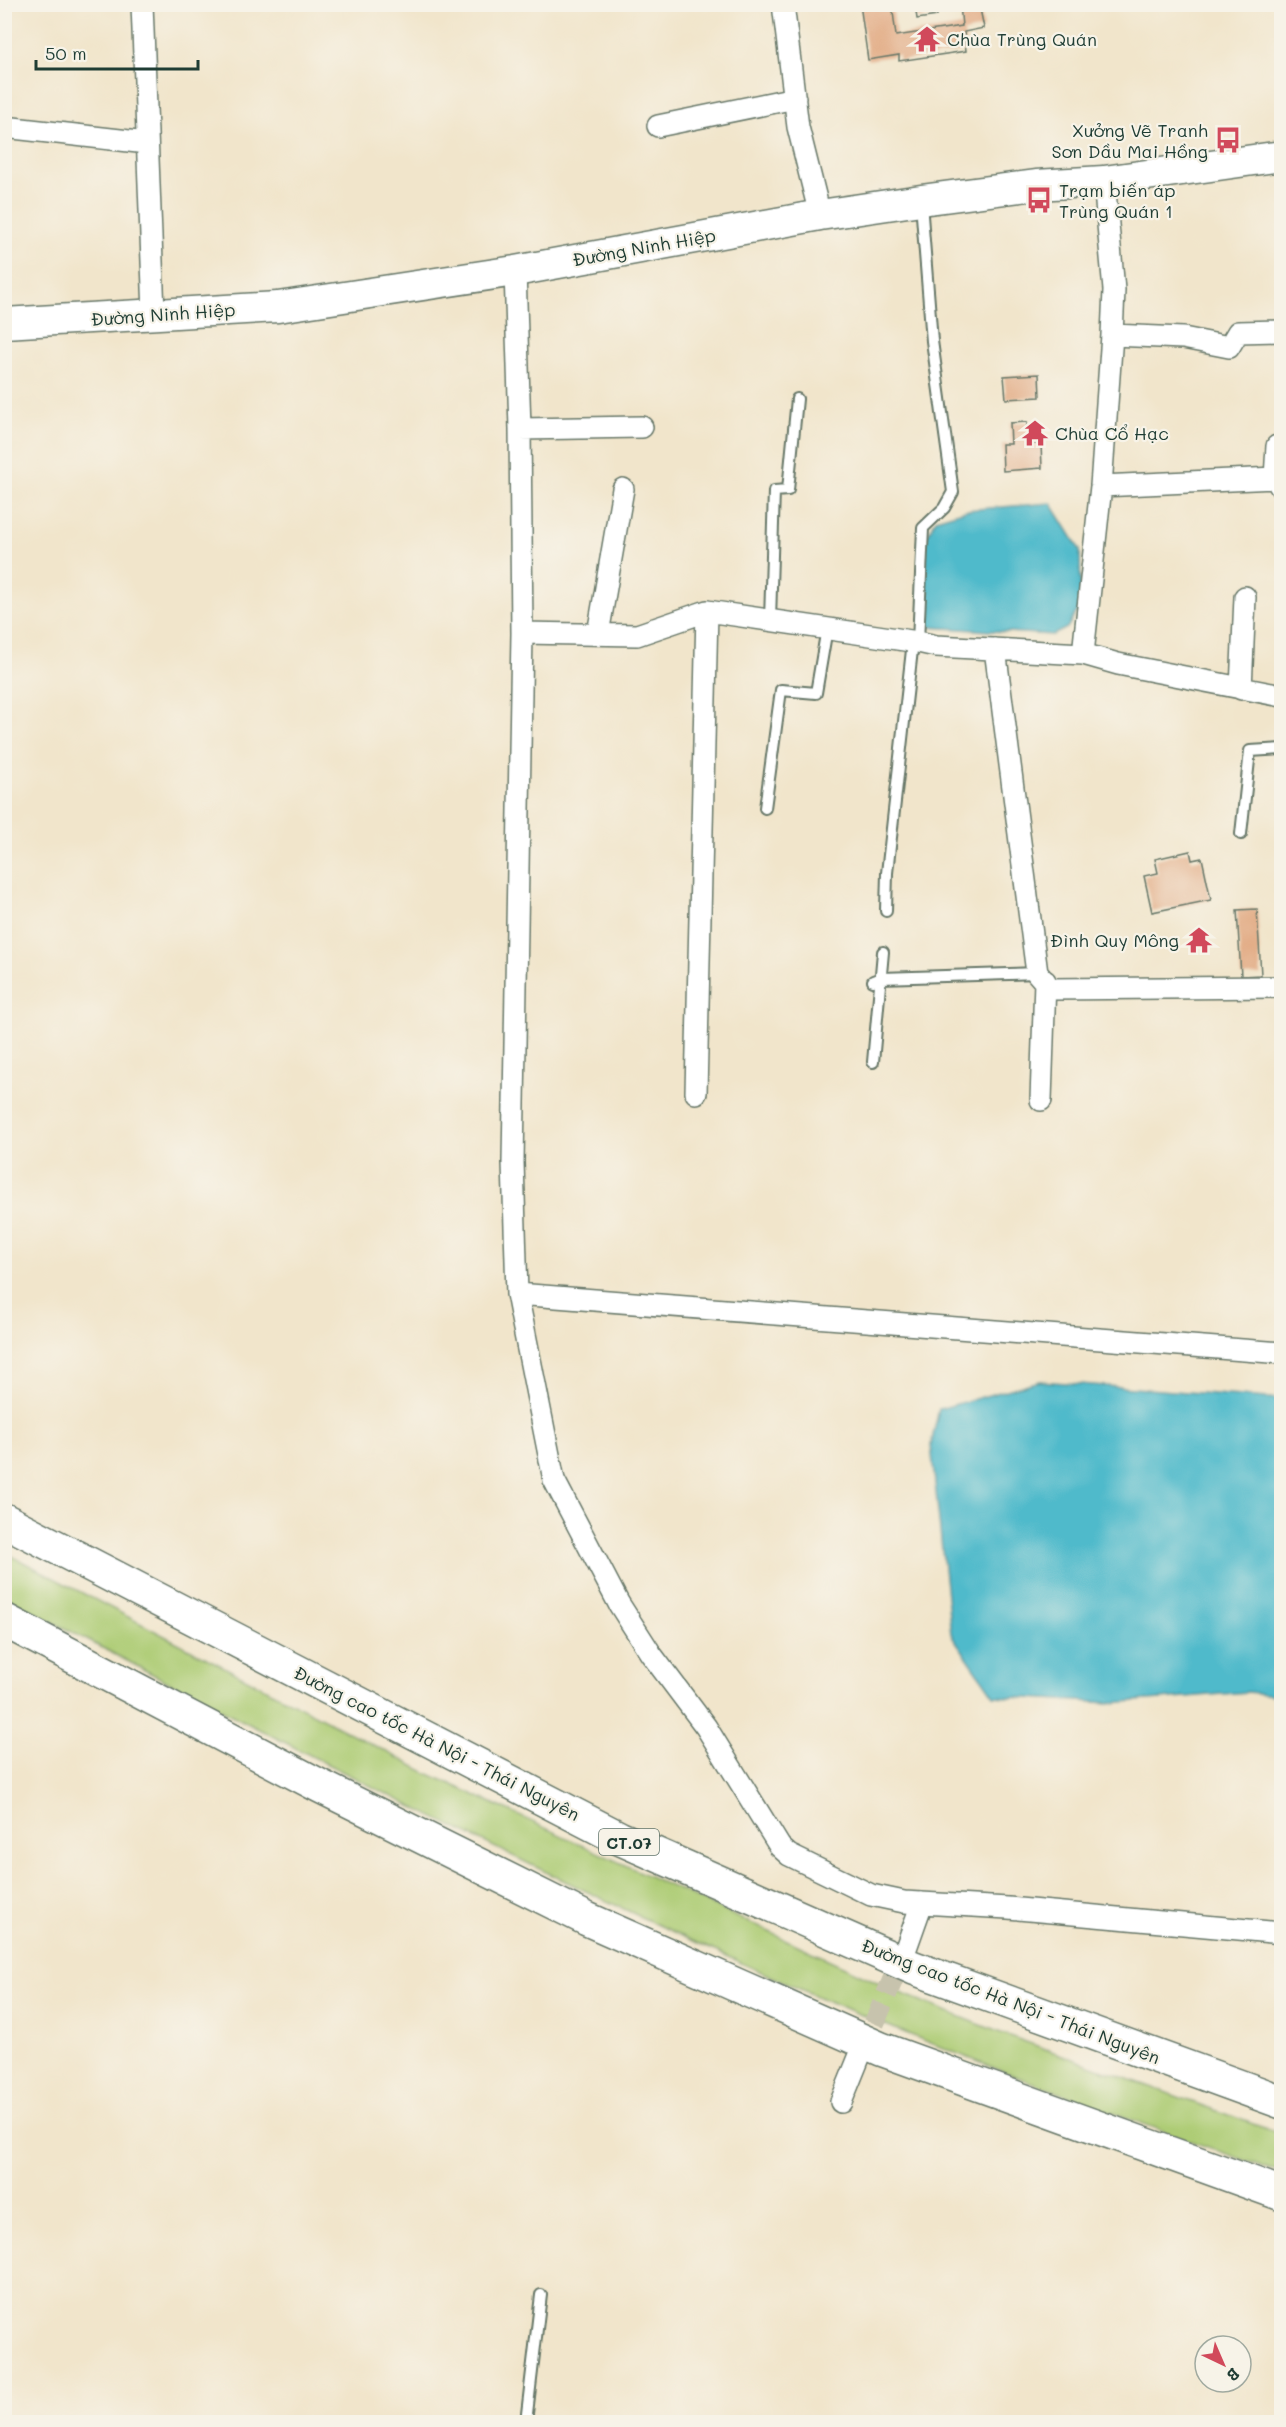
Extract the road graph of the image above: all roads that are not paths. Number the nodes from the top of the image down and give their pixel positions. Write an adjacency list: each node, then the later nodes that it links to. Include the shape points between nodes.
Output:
1 (142, 4): 6 (street)
2 (783, 4): 3 (street)
3 (795, 98): 4 (street); 10 (street, via 798,127)
4 (658, 126)
5 (4, 127): 6 (street)
6 (147, 143): 12 (street)
7 (1281, 156): 8 (main road, Đường Ninh Hiệp)
8 (1104, 181): 9 (main road, Đường Ninh Hiệp, via 1036,185); 15 (street, via 1114,290)
9 (921, 200): 10 (main road, Đường Ninh Hiệp); 29 (lane, via 932,341 953,492 944,508 922,528)
10 (820, 215): 11 (main road, Đường Ninh Hiệp)
11 (515, 271): 12 (main road, Đường Ninh Hiệp, via 278,307); 18 (street)
12 (154, 314): 13 (main road, Đường Ninh Hiệp)
13 (4, 323)
14 (1281, 330): 15 (street, via 1238,332 1229,347 1183,338)
15 (1112, 335): 21 (street)
16 (797, 399): 25 (lane, via 788,490 774,490)
17 (642, 427): 18 (street)
18 (520, 429): 27 (street)
19 (1281, 445): 20 (street, via 1277,446)
20 (1278, 484): 21 (street)
21 (1101, 486): 31 (street)
22 (623, 489): 28 (street)
23 (1245, 597): 32 (street)
24 (707, 611): 25 (street); 28 (street, via 637,634); 43 (street)
25 (770, 620): 26 (street)
26 (828, 628): 29 (street); 35 (lane, via 816,693 781,690)
27 (522, 633): 28 (street); 45 (street, via 513,1161)
28 (598, 634)
29 (915, 641): 30 (street); 37 (lane, via 887,873)
30 (995, 650): 31 (street); 39 (street)
31 (1083, 654): 32 (street)
32 (1242, 689): 33 (street)
33 (1281, 696)
34 (1281, 749): 36 (lane, via 1251,751)
35 (765, 808)
36 (1241, 834)
37 (886, 911)
38 (883, 952): 40 (lane)
39 (1041, 977): 40 (lane); 41 (street, via 1051,989 1070,990); 44 (street)
40 (877, 980): 42 (lane)
41 (1281, 987)
42 (873, 1062)
43 (696, 1094)
44 (1041, 1100)
45 (517, 1294): 46 (street); 49 (street, via 554,1480 651,1654 706,1727 789,1856 871,1895)
46 (1281, 1353)
47 (4, 1520): 54 (highway, Đường cao tốc Hà Nội - Thái Nguyên / CT.07, via 619,1838 914,1968)
48 (4, 1620): 55 (highway, via 320,1786 587,1919 881,2049)
49 (922, 1904): 50 (street); 51 (street)
50 (1281, 1933)
51 (905, 1951)
52 (860, 2055): 53 (street)
53 (841, 2102)
54 (1281, 2102)
55 (1281, 2194)
56 (542, 2295): 57 (lane)
57 (526, 2422)

